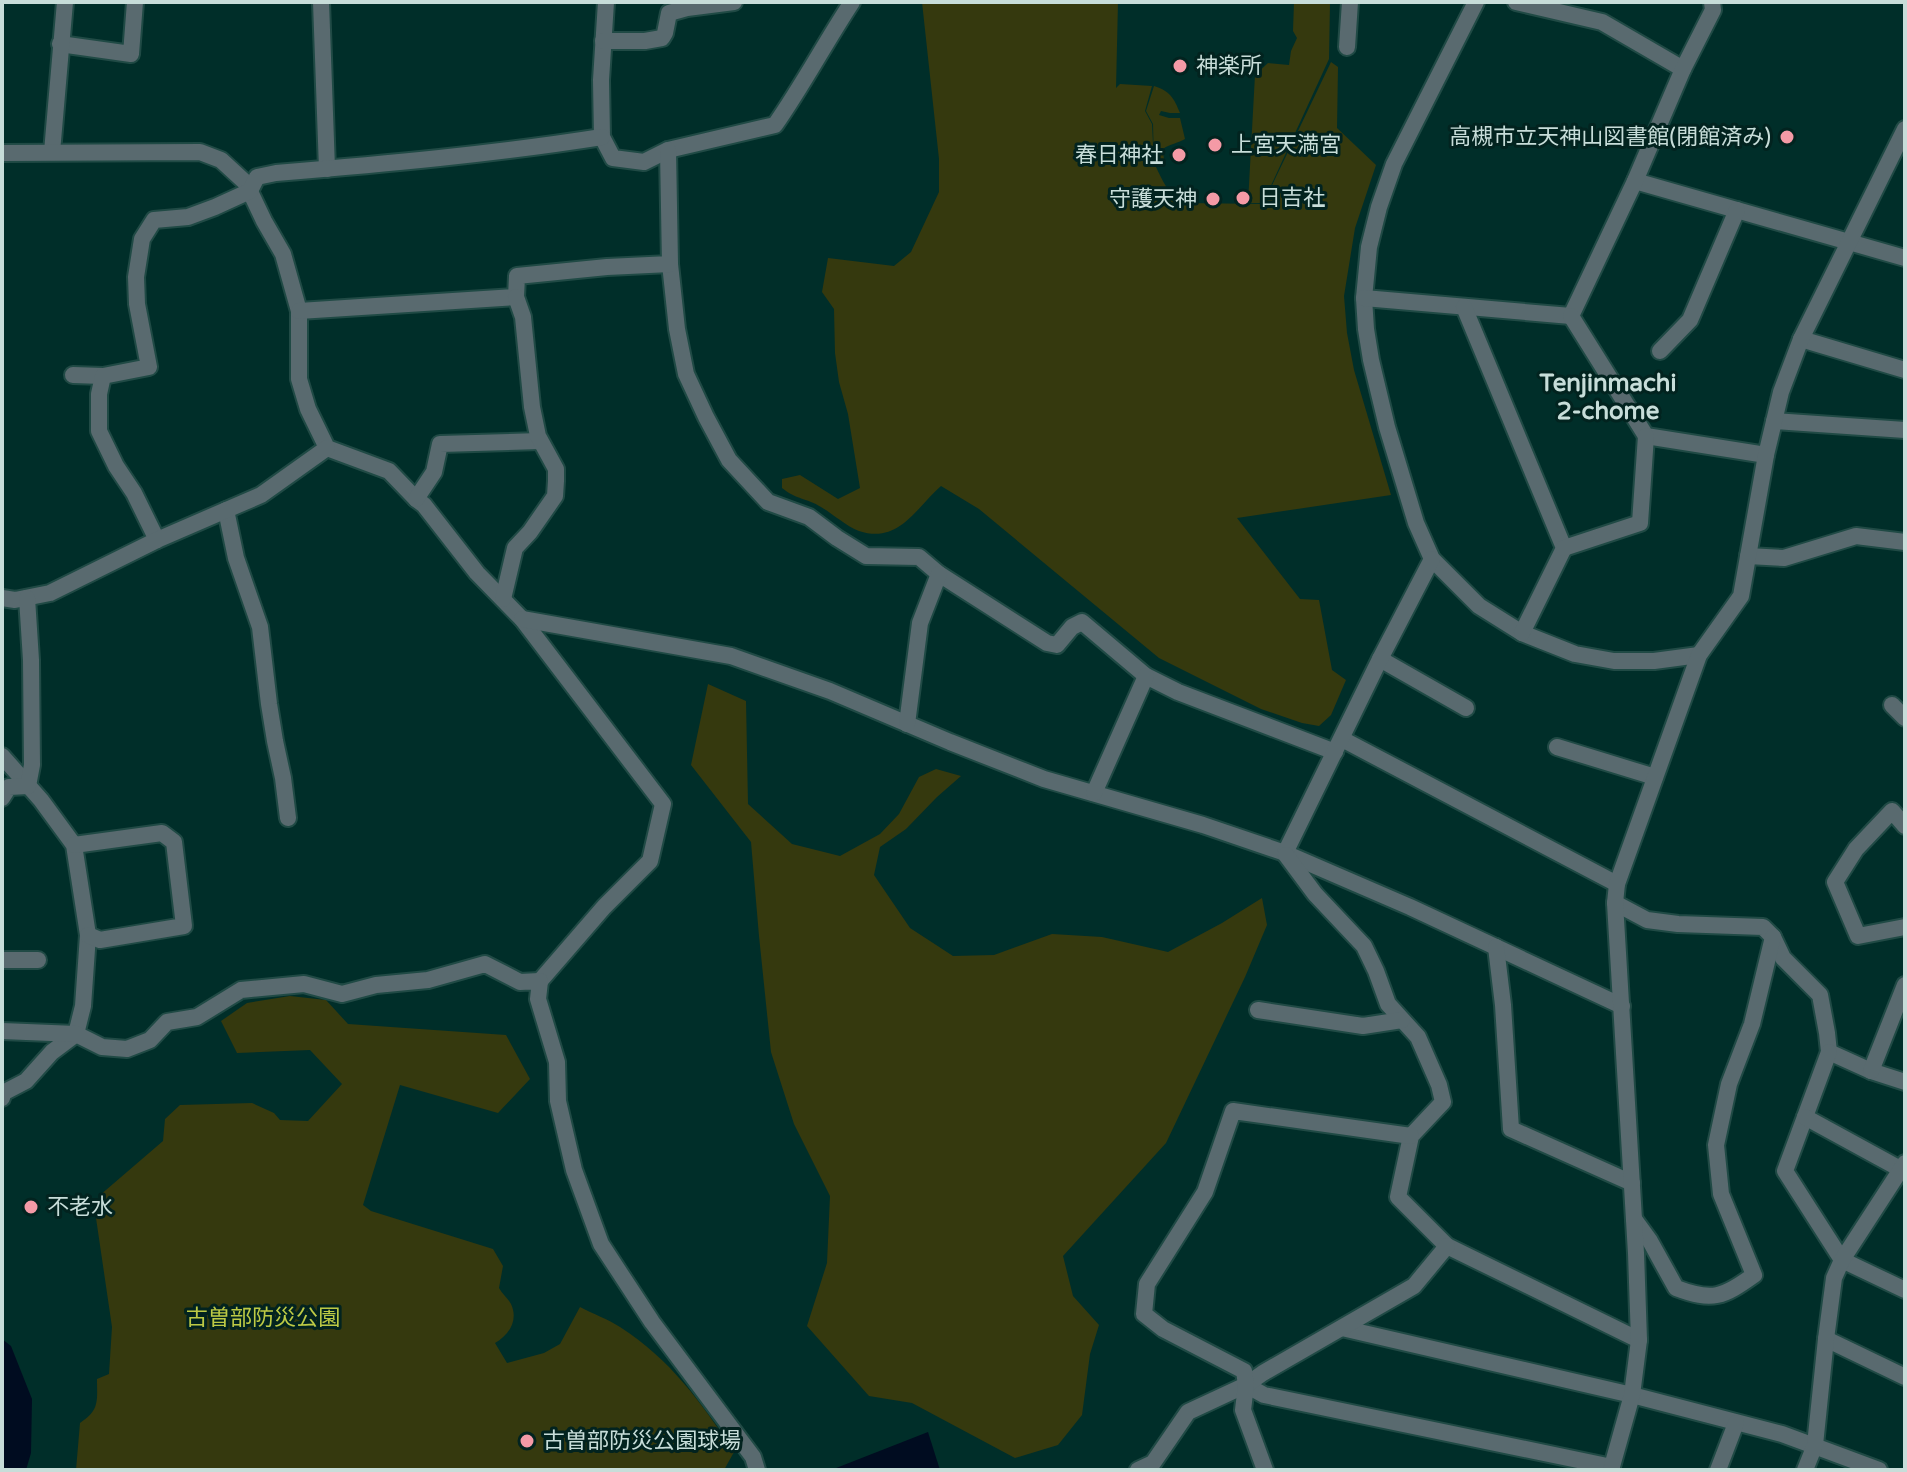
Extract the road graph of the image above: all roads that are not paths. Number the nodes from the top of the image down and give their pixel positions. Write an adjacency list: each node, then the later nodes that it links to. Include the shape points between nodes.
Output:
1 (65, 2): 12 (street)
2 (135, 2): 12 (street, via 131,54)
3 (321, 2): 20 (street)
4 (606, 2): 11 (street)
5 (734, 2): 11 (street, via 669,13 662,38)
6 (852, 2): 17 (street, via 775,125)
7 (1350, 2): 13 (street)
8 (1476, 2): 28 (street, via 1394,164 1369,247)
9 (1516, 2): 14 (street, via 1602,22)
10 (1712, 2): 14 (street, via 1713,10)
11 (603, 41): 16 (street)
12 (60, 44): 18 (street)
13 (1347, 47)
14 (1683, 69): 21 (street)
15 (1905, 129): 24 (street)
16 (602, 137): 17 (street, via 613,158 644,162); 20 (street)
17 (668, 150): 26 (street)
18 (52, 152): 19 (street); 22 (street, via 200,152 221,160)
19 (2, 153)
20 (327, 169): 22 (street, via 257,177)
21 (1635, 181): 23 (street); 31 (street)
22 (250, 191): 30 (street, via 283,254); 36 (street, via 188,217 154,220 142,239 136,277 149,367)
23 (1737, 210): 24 (street); 33 (street, via 1690,320)
24 (1849, 241): 25 (street); 32 (street)
25 (1905, 258)
26 (670, 264): 27 (street, via 517,276); 50 (street, via 686,374 729,460 768,502 809,517 866,556 919,557)
27 (516, 297): 30 (street); 40 (street)
28 (1364, 298): 29 (street); 49 (street, via 1387,427)
29 (1464, 307): 31 (street); 47 (street)
30 (299, 311): 41 (street, via 299,379)
31 (1571, 316): 39 (street)
32 (1801, 339): 34 (street); 37 (street)
33 (1660, 351)
34 (1905, 370)
35 (73, 375): 36 (street)
36 (103, 376): 45 (street, via 99,431)
37 (1774, 421): 38 (street); 42 (street)
38 (1905, 430)
39 (1646, 436): 42 (street); 47 (street, via 1640,523)
40 (540, 441): 43 (street, via 440,444 434,472); 53 (street, via 556,469 555,496 515,548)
41 (327, 448): 43 (street, via 389,471); 44 (street, via 261,495)
42 (1766, 455): 48 (street)
43 (416, 499): 53 (street)
44 (226, 510): 45 (street); 70 (street, via 260,627)
45 (157, 540): 52 (street, via 50,593)
46 (1905, 542): 48 (street, via 1856,536 1784,558)
47 (1564, 548): 55 (street)
48 (1748, 556): 56 (street, via 1741,596)
49 (1432, 559): 55 (street, via 1479,606); 57 (street)
50 (939, 574): 58 (street, via 1047,643 1057,645 1082,622); 62 (street, via 920,623)
51 (2, 598): 52 (street)
52 (27, 598): 67 (street, via 32,765)
53 (503, 599): 54 (street)
54 (522, 619): 62 (street, via 731,656); 82 (street, via 663,804 650,861)
55 (1522, 633): 56 (street, via 1575,654 1614,661)
56 (1699, 655): 66 (street)
57 (1380, 659): 60 (street); 63 (street)
58 (1146, 676): 63 (street, via 1178,692); 68 (street)
59 (1892, 705): 61 (street)
60 (1466, 708)
61 (1905, 718)
62 (907, 724): 68 (street, via 1044,779)
63 (1338, 745): 73 (street); 74 (street)
64 (1557, 747): 66 (street)
65 (2, 756): 67 (street)
66 (1655, 777): 74 (street)
67 (28, 786): 69 (street, via 9,787); 72 (street)
68 (1094, 793): 73 (street)
69 (2, 798)
70 (288, 818)
71 (1905, 826): 76 (street, via 1892,811 1856,849 1835,882 1858,936)
72 (74, 845): 77 (street); 77 (street, via 162,833 174,842 184,926 100,940)
73 (1285, 853): 79 (street); 86 (street, via 1364,946 1388,1004)
74 (1617, 884): 75 (street)
75 (1615, 903): 78 (street, via 1647,920 1763,927); 84 (street)
76 (1905, 927)
77 (88, 935): 88 (street)
78 (1773, 937): 89 (street, via 1783,958 1820,995); 97 (street, via 1716,1145 1721,1194 1754,1275 1729,1293 1699,1297 1676,1288)
79 (1496, 947): 84 (street); 96 (street, via 1511,1129)
80 (2, 960): 81 (street)
81 (38, 960)
82 (540, 981): 88 (street, via 520,982 485,964 342,994 304,984 241,990 197,1017 167,1022 150,1040 127,1049 102,1047); 111 (street, via 538,999 557,1062 558,1101 574,1170 601,1244 753,1457)
83 (1905, 985): 90 (street)
84 (1622, 1006): 96 (street)
85 (1258, 1010): 86 (street, via 1363,1026)
86 (1402, 1020): 94 (street, via 1418,1037 1443,1102)
87 (2, 1031): 88 (street)
88 (76, 1034): 92 (street)
89 (1829, 1052): 90 (street); 93 (street)
90 (1871, 1071): 91 (street)
91 (1905, 1082)
92 (2, 1098)
93 (1805, 1117): 95 (street); 99 (street, via 1785,1171)
94 (1411, 1136): 98 (street, via 1398,1197); 105 (street, via 1233,1111 1205,1192 1147,1284 1144,1314 1244,1371)
95 (1902, 1173): 99 (street)
96 (1632, 1183): 97 (street)
97 (1634, 1219): 103 (street)
98 (1447, 1246): 101 (street, via 1414,1286); 103 (street)
99 (1842, 1260): 100 (street); 102 (street, via 1834,1278)
100 (1905, 1290)
101 (1342, 1328): 105 (street); 106 (street)
102 (1826, 1339): 104 (street); 108 (street)
103 (1639, 1340): 106 (street)
104 (1905, 1377)
105 (1246, 1385): 109 (street, via 1188,1412); 110 (street, via 1264,1395); 112 (street, via 1243,1410)
106 (1632, 1395): 107 (street); 110 (street)
107 (1736, 1423): 108 (street); 113 (street)
108 (1815, 1445): 114 (street); 115 (street)
109 (1149, 1468)
110 (1612, 1468)
111 (757, 1470)
112 (1265, 1470)
113 (1718, 1470)
114 (1805, 1470)
115 (1879, 1470)

